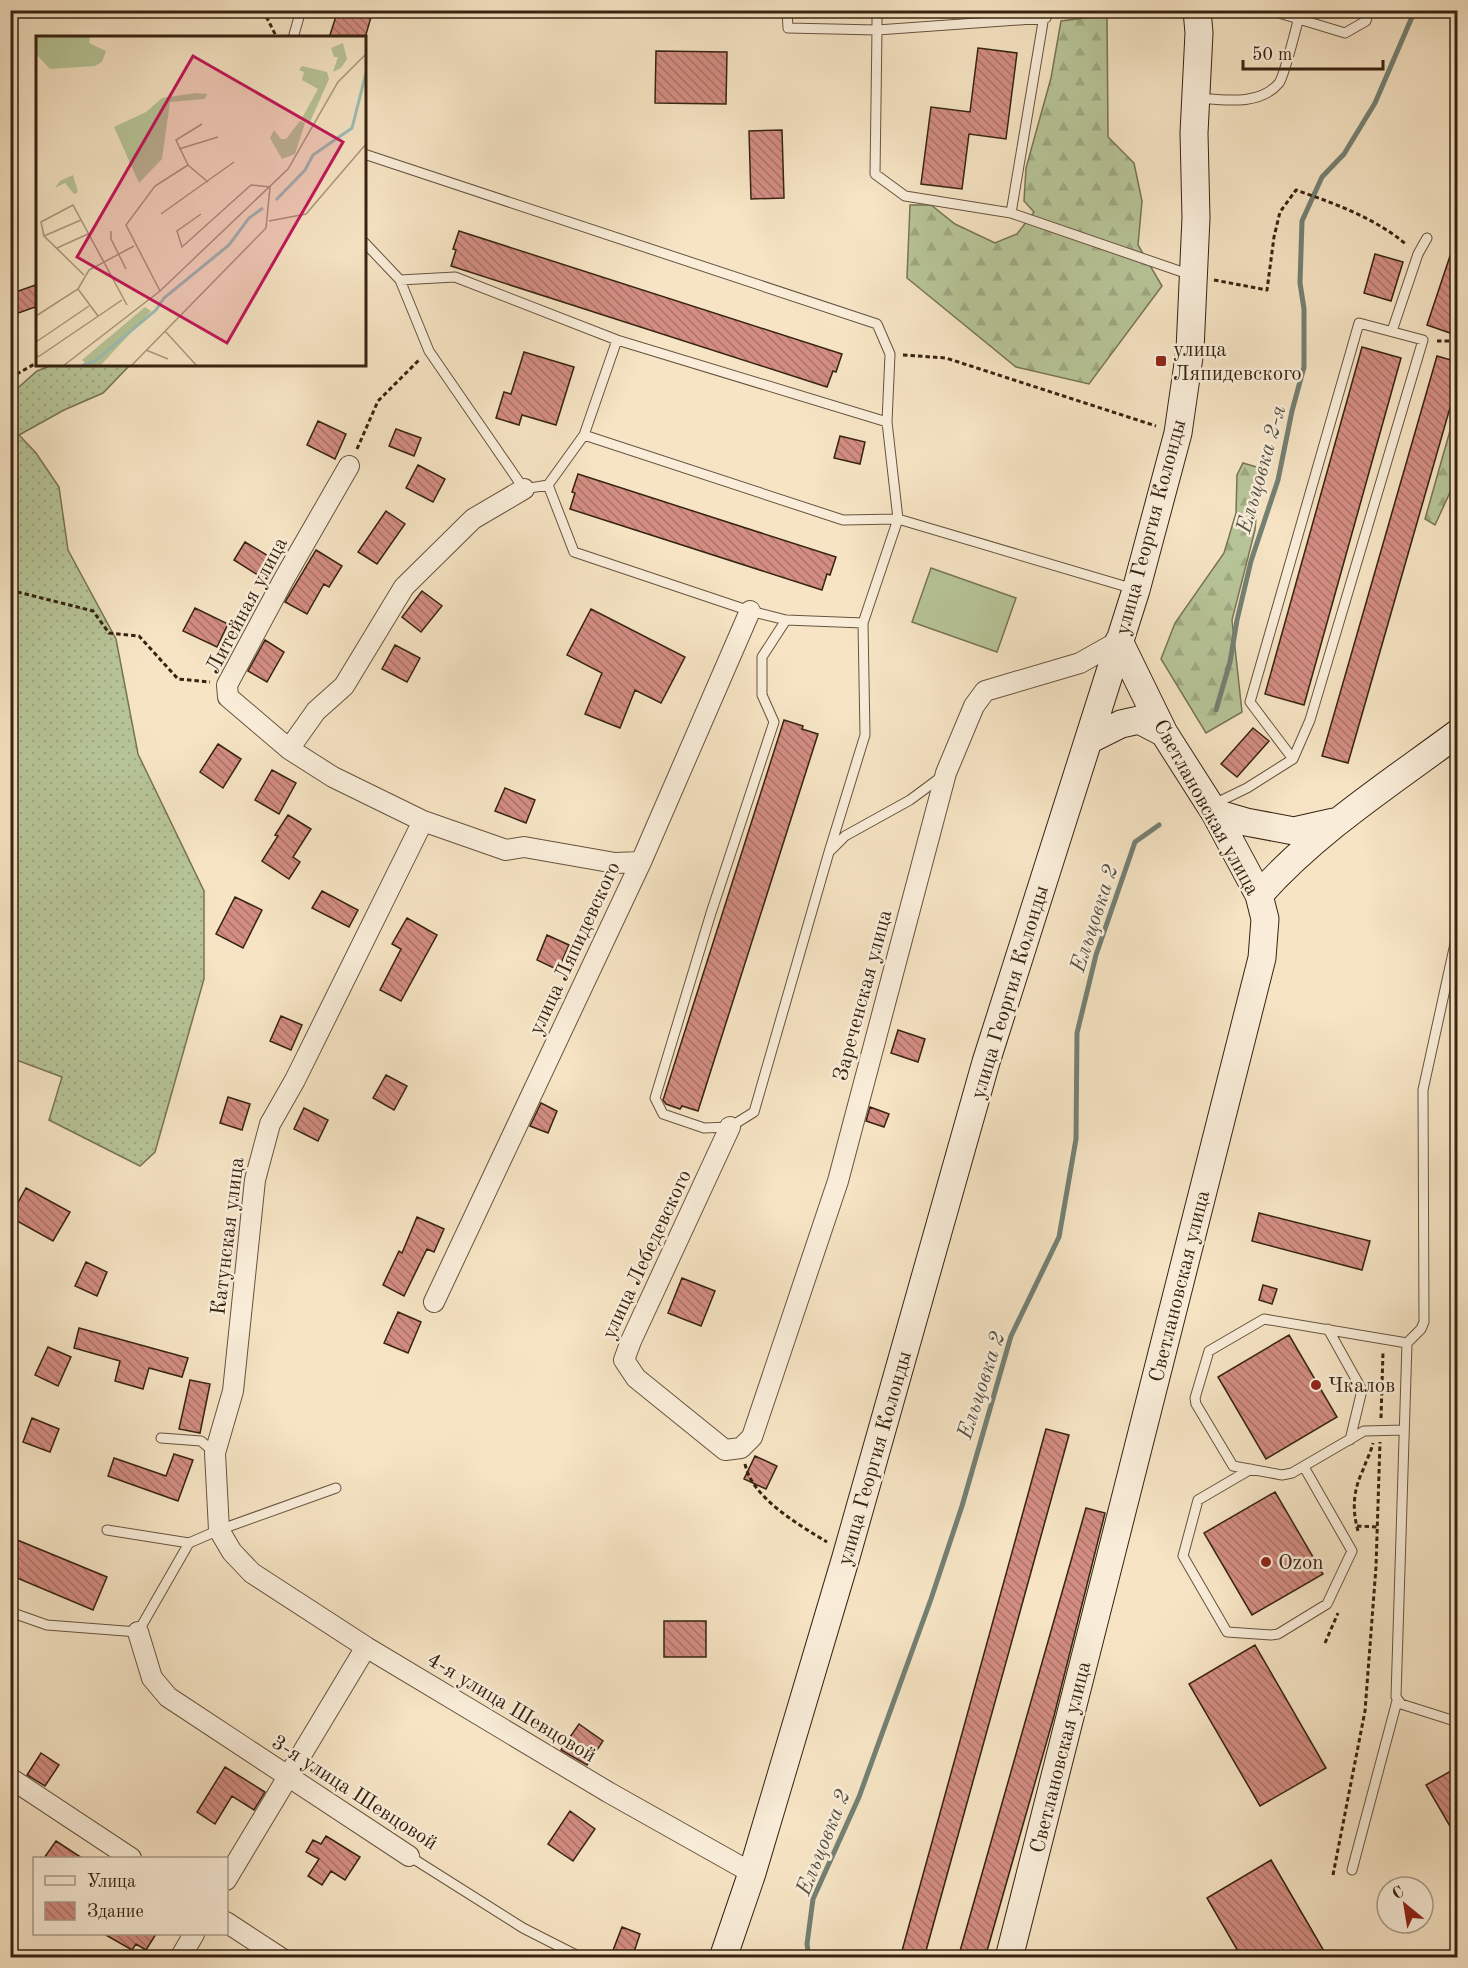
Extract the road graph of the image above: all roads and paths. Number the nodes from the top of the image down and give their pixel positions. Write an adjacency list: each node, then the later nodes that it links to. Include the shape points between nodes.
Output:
1 (263, 10): 12 (path)
2 (301, 10): 13 (lane)
3 (787, 10): 11 (lane, via 788,28)
4 (877, 10): 11 (lane)
5 (1197, 10): 14 (main road, улица Георгия Колонды)
6 (1269, 10): 10 (lane)
7 (1301, 10): 10 (lane)
8 (1369, 10): 10 (lane, via 1366,21 1345,33)
9 (1046, 14): 11 (lane); 16 (lane)
10 (1298, 21): 14 (lane, via 1279,82 1260,96 1236,100)
11 (877, 30): 16 (lane, via 875,174 905,196)
12 (276, 36)
13 (293, 36)
14 (1196, 98): 20 (main road, улица Георгия Колонды)
15 (366, 155): 27 (lane, via 877,324)
16 (1011, 213): 20 (lane)
17 (1427, 238): 19 (lane)
18 (366, 244): 21 (lane)
19 (1418, 254): 20 (path, via 1387,228 1296,190 1280,212 1267,290); 22 (lane)
20 (1193, 276): 31 (main road, улица Георгия Колонды, via 1190,350)
21 (400, 280): 23 (lane, via 455,277); 26 (lane)
22 (1392, 331): 24 (lane); 48 (lane, via 1359,323 1250,702)
23 (617, 340): 30 (lane); 32 (lane)
24 (1424, 340): 25 (path); 48 (lane, via 1310,720)
25 (1458, 341)
26 (429, 351): 33 (path, via 378,401); 35 (lane)
27 (890, 354): 30 (lane); 31 (path, via 946,358)
28 (36, 363): 29 (path)
29 (10, 378)
30 (887, 422): 36 (lane)
31 (1178, 433): 38 (main road, улица Георгия Колонды)
32 (584, 435): 34 (lane); 36 (lane, via 843,520)
33 (349, 466): 43 (street, Литейная улица)
34 (548, 485): 35 (lane); 39 (lane, via 574,552)
35 (524, 489): 47 (street, via 473,519 404,587 344,686 316,711)
36 (898, 519): 38 (lane); 41 (lane)
37 (10, 590): 43 (path, via 93,611 109,633 139,636 178,678)
38 (1136, 590): 42 (main road, улица Георгия Колонды)
39 (750, 611): 40 (lane); 54 (street, улица Ляпидевского)
40 (786, 620): 41 (lane); 57 (lane, via 762,657 762,695 774,722 655,1098 663,1114 704,1128)
41 (863, 623): 53 (lane, via 865,735)
42 (1119, 641): 44 (main road, Светлановская улица); 46 (main road, улица Георгия Колонды); 49 (street, Зареченская улица, via 1080,663 985,691 974,706)
43 (227, 685): 47 (street, Литейная улица, via 228,697)
44 (1164, 733): 46 (main road, via 1139,720); 50 (main road, Светлановская улица)
45 (1458, 733): 52 (main road)
46 (1089, 740): 76 (main road, улица Георгия Колонды, via 986,1062)
47 (289, 749): 51 (street, Литейная улица, via 333,777)
48 (1293, 759): 50 (lane)
49 (946, 773): 53 (lane, via 910,800 845,836); 66 (street, Зареченская улица, via 838,1181 752,1437)
50 (1213, 810): 52 (main road, via 1255,824 1294,831); 55 (main road, Светлановская улица)
51 (423, 820): 54 (street, Литейная улица, via 506,850 524,847 615,863); 67 (street, Катунская улица, via 270,1124 255,1180 233,1391)
52 (1340, 820): 55 (main road, via 1281,870)
53 (829, 852): 57 (lane, via 754,1112)
54 (641, 862): 58 (street, улица Ляпидевского)
55 (1259, 895): 97 (main road, Светлановская улица, via 1265,919 1262,958)
56 (1457, 932): 61 (lane, via 1423,1090 1424,1322)
57 (730, 1127): 66 (street, улица Лебедевского, via 624,1360 636,1378 725,1450)
58 (434, 1302)
59 (1328, 1329): 60 (lane); 65 (lane, via 1362,1390); 69 (lane, via 1264,1319 1209,1351 1196,1404 1232,1464)
60 (1383, 1339): 61 (lane); 62 (path)
61 (1407, 1343): 63 (lane)
62 (1380, 1430): 63 (lane); 65 (lane, via 1364,1431); 72 (path)
63 (1404, 1430): 81 (lane)
64 (161, 1438): 67 (lane, via 201,1441)
65 (1350, 1440): 68 (lane)
66 (741, 1448): 76 (path, via 747,1476 764,1498)
67 (214, 1453): 74 (street, Катунская улица)
68 (1304, 1467): 69 (lane, via 1282,1475); 71 (lane)
69 (1251, 1469): 71 (lane, via 1198,1500 1183,1552 1227,1632 1275,1635 1328,1604 1352,1551)
70 (336, 1488): 74 (lane)
71 (1337, 1525): 72 (path)
72 (1377, 1527): 89 (path, via 1365,1711)
73 (107, 1530): 75 (lane)
74 (219, 1530): 75 (lane); 77 (street, Катунская улица, via 232,1552)
75 (189, 1543): 79 (lane)
76 (846, 1557): 88 (main road, улица Георгия Колонды)
77 (252, 1573): 80 (street, 4-я улица Шевцовой)
78 (10, 1612): 79 (lane, via 47,1625)
79 (138, 1632): 84 (street, 3-я улица Шевцовой, via 152,1678 168,1697)
80 (366, 1647): 84 (street); 88 (street, 4-я улица Шевцовой)
81 (1397, 1701): 82 (lane); 87 (lane)
82 (1458, 1722)
83 (10, 1778): 86 (street)
84 (289, 1778): 85 (street, 3-я улица Шевцовой); 90 (street)
85 (409, 1856): 95 (lane, 3-я улица Шевцовой, via 523,1928)
86 (129, 1857)
87 (1352, 1870)
88 (752, 1873): 96 (main road, улица Георгия Колонды)
89 (1333, 1875)
90 (228, 1877)
91 (228, 1923): 94 (street)
92 (193, 1935): 93 (street)
93 (180, 1958)
94 (281, 1958)
95 (582, 1958)
96 (723, 1958)
97 (1009, 1958)

